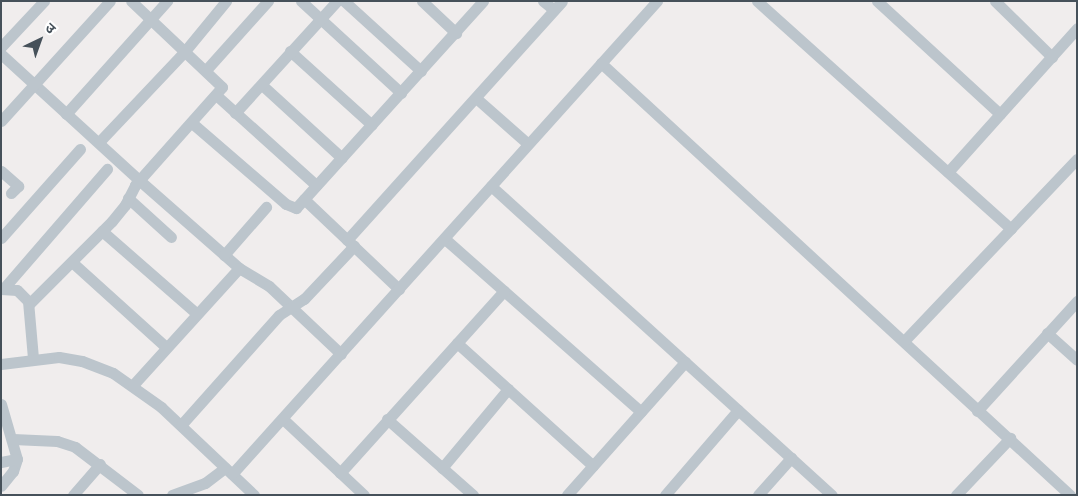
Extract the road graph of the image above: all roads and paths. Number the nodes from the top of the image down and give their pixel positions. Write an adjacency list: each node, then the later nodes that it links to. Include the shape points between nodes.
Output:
1 (44, 1): 23 (street)
2 (110, 1): 31 (street)
3 (131, 1): 19 (street)
4 (166, 1): 19 (street)
5 (226, 1): 24 (street)
6 (268, 1): 29 (street)
7 (301, 1): 20 (street)
8 (337, 1): 20 (street)
9 (344, 1): 30 (street)
10 (422, 1): 22 (street)
11 (483, 1): 22 (street)
12 (543, 1): 18 (street)
13 (562, 1): 18 (street)
14 (657, 1): 28 (street)
15 (757, 1): 49 (street)
16 (877, 1): 38 (street)
17 (995, 1): 27 (street)
18 (554, 10): 35 (street)
19 (151, 19): 24 (street); 37 (street)
20 (320, 19): 25 (street); 33 (street)
21 (1077, 28): 27 (street)
22 (456, 33): 30 (street)
23 (1, 48)
24 (185, 51): 29 (street); 42 (street)
25 (290, 51): 32 (street); 41 (street)
26 (1, 54): 31 (street)
27 (1052, 57): 38 (street)
28 (601, 64): 43 (street); 75 (street)
29 (206, 70): 34 (street, via 222,84)
30 (420, 71): 33 (street)
31 (34, 84): 37 (street); 39 (street)
32 (262, 85): 36 (street); 45 (street)
33 (401, 93): 41 (street)
34 (216, 95): 36 (street); 40 (street)
35 (476, 98): 43 (street); 62 (street)
36 (236, 113): 51 (street)
37 (66, 114): 42 (street)
38 (1000, 114): 49 (street)
39 (1, 121)
40 (192, 123): 50 (street); 55 (street, via 289,206 296,208)
41 (372, 125): 45 (street)
42 (99, 142): 50 (street)
43 (528, 144): 52 (street)
44 (80, 149): 60 (street)
45 (342, 158): 51 (street)
46 (1077, 159): 57 (street)
47 (107, 169): 66 (street)
48 (1, 171): 53 (street, via 18,186)
49 (948, 172): 57 (street)
50 (139, 180): 54 (street); 63 (street)
51 (316, 185): 55 (street)
52 (491, 186): 61 (street); 81 (street)
53 (12, 192)
54 (128, 198): 58 (street); 59 (street)
55 (304, 199): 62 (street)
56 (266, 207): 63 (street)
57 (1011, 229): 75 (street)
58 (102, 231): 64 (street); 73 (street)
59 (171, 237)
60 (1, 238)
61 (445, 239): 68 (street); 69 (street)
62 (350, 243): 68 (street); 72 (street)
63 (224, 255): 65 (street)
64 (74, 263): 71 (street); 77 (street)
65 (239, 268): 72 (street, via 269,286); 73 (street)
66 (6, 276): 67 (street)
67 (2, 289): 71 (street, via 19,292)
68 (399, 289): 78 (street)
69 (504, 291): 76 (street); 88 (street)
70 (1077, 301): 74 (street)
71 (29, 304): 79 (street, via 28,328)
72 (292, 307): 78 (street); 91 (street, via 278,316)
73 (197, 314): 77 (street)
74 (1047, 333): 80 (street); 87 (street)
75 (904, 341): 87 (street)
76 (457, 342): 84 (street); 90 (street)
77 (166, 347): 83 (street)
78 (341, 354): 89 (street)
79 (33, 358): 82 (street); 83 (street, via 59,357 82,361)
80 (1077, 360)
81 (685, 362): 86 (street); 88 (street)
82 (1, 364)
83 (133, 385): 91 (street)
84 (508, 388): 98 (street); 99 (street)
85 (1, 404): 93 (street)
86 (738, 410): 94 (street); 110 (street)
87 (977, 411): 92 (street)
88 (641, 412): 98 (street)
89 (283, 419): 100 (street); 101 (street)
90 (387, 419): 99 (street); 101 (street)
91 (181, 425): 100 (street)
92 (1010, 438): 113 (street); 114 (street)
93 (13, 439): 95 (street); 97 (street, via 67,444)
94 (791, 458): 111 (street); 112 (street)
95 (16, 459): 96 (street); 102 (street, via 13,471)
96 (1, 462)
97 (100, 464): 103 (street); 104 (street)
98 (593, 466): 109 (street)
99 (442, 468): 108 (street)
100 (228, 471): 105 (street); 106 (street)
101 (340, 472): 107 (street)
102 (1, 486)
103 (73, 495)
104 (138, 495)
105 (172, 495)
106 (254, 495)
107 (364, 495)
108 (473, 495)
109 (567, 495)
110 (665, 495)
111 (758, 495)
112 (832, 495)
113 (956, 495)
114 (1070, 495)

